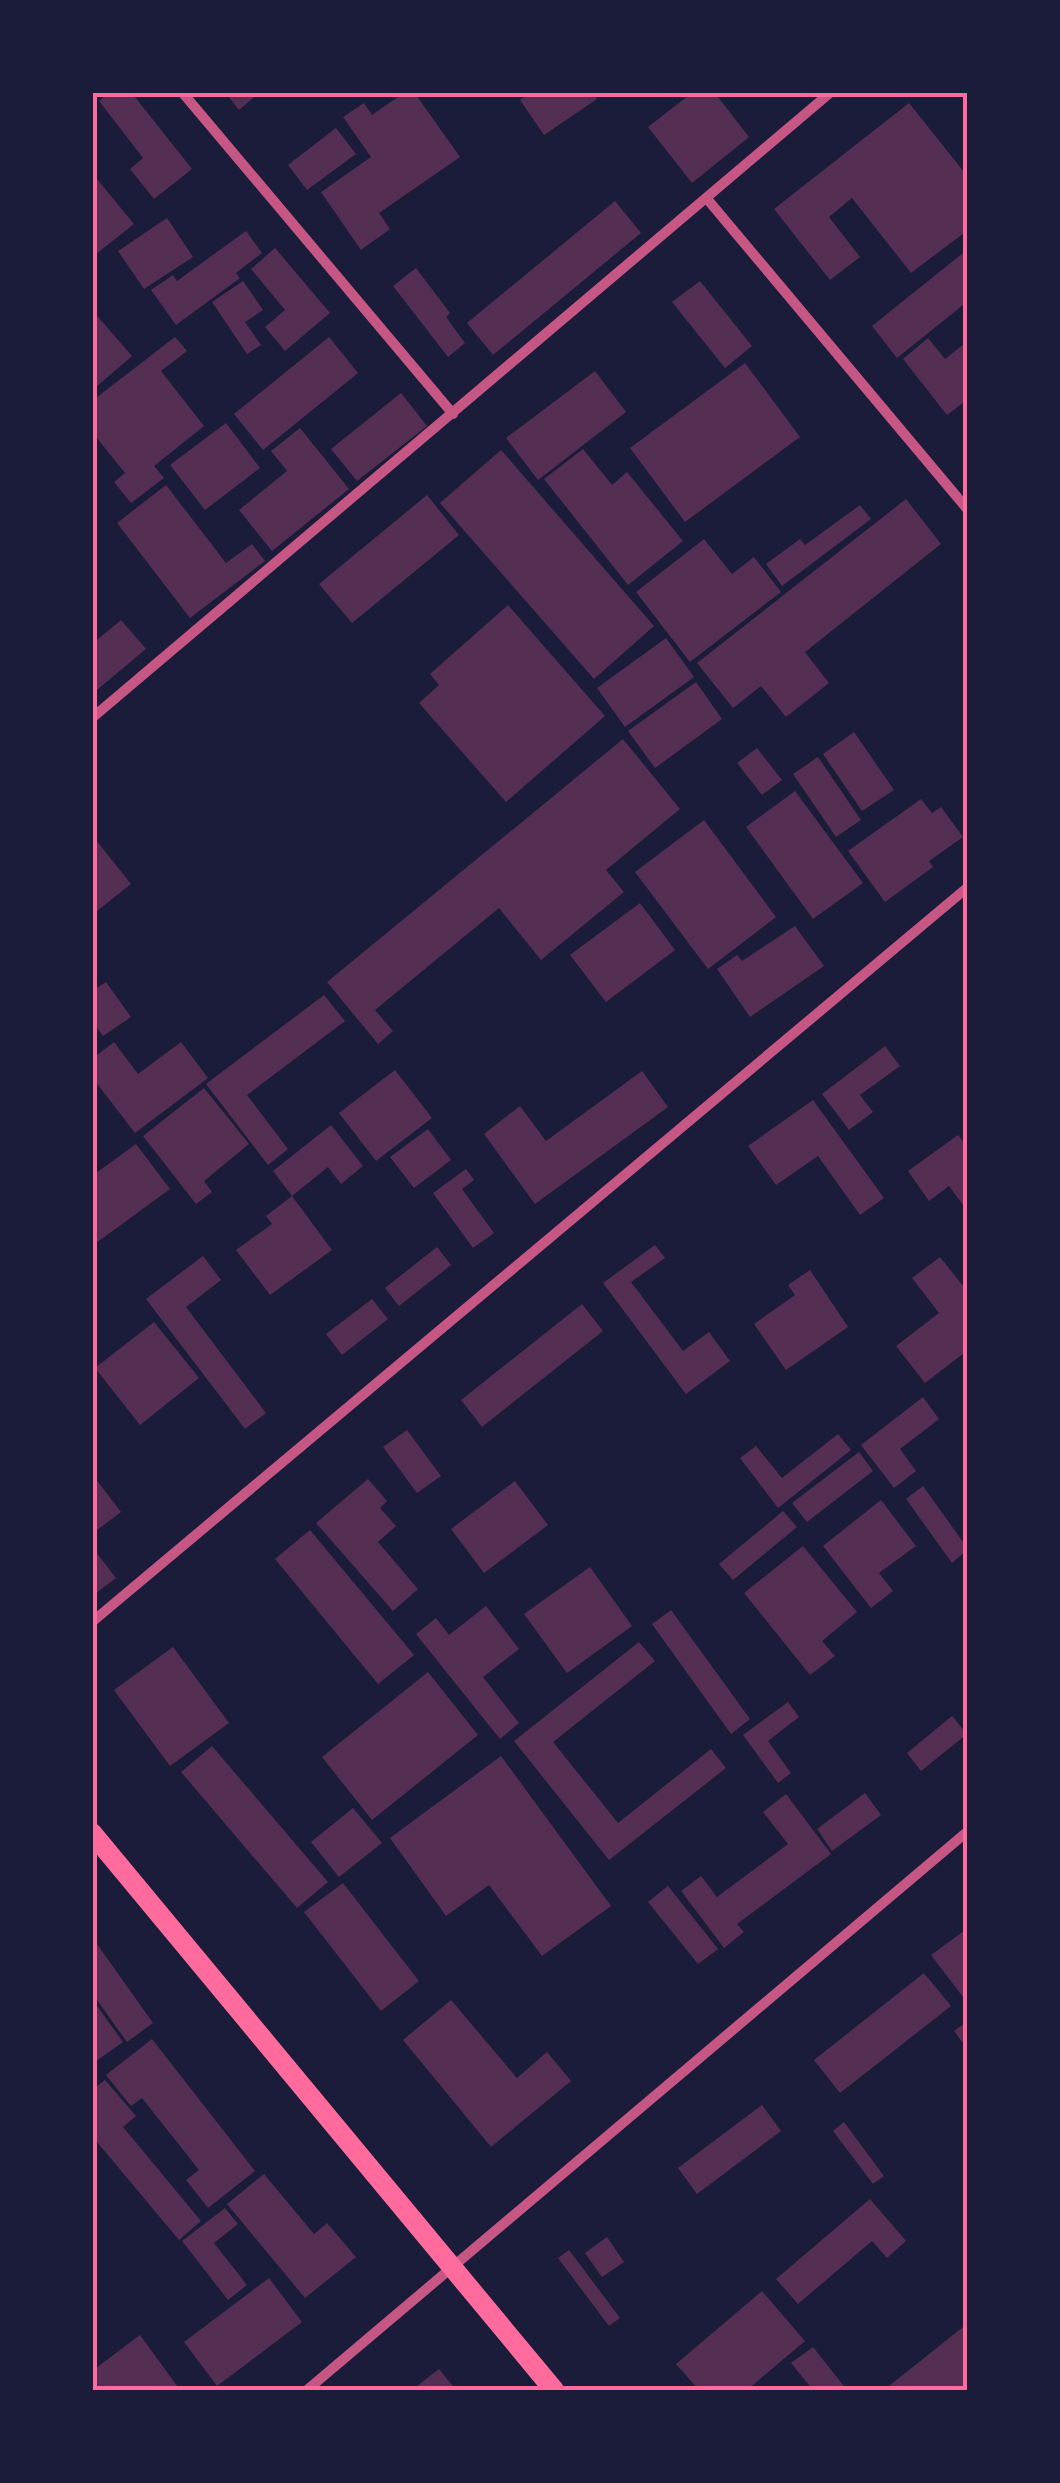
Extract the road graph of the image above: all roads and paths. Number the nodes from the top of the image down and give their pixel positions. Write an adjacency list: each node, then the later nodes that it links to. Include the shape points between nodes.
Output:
1 (182, 92): 4 (street)
2 (832, 92): 3 (street)
3 (708, 200): 4 (street); 5 (street)
4 (453, 414): 6 (street)
5 (968, 510)
6 (92, 718)
7 (968, 887): 8 (street)
8 (92, 1622)
9 (968, 1832): 11 (street)
10 (92, 1833): 11 (main road)
11 (453, 2269): 12 (street); 13 (main road)
12 (308, 2390)
13 (554, 2390)

